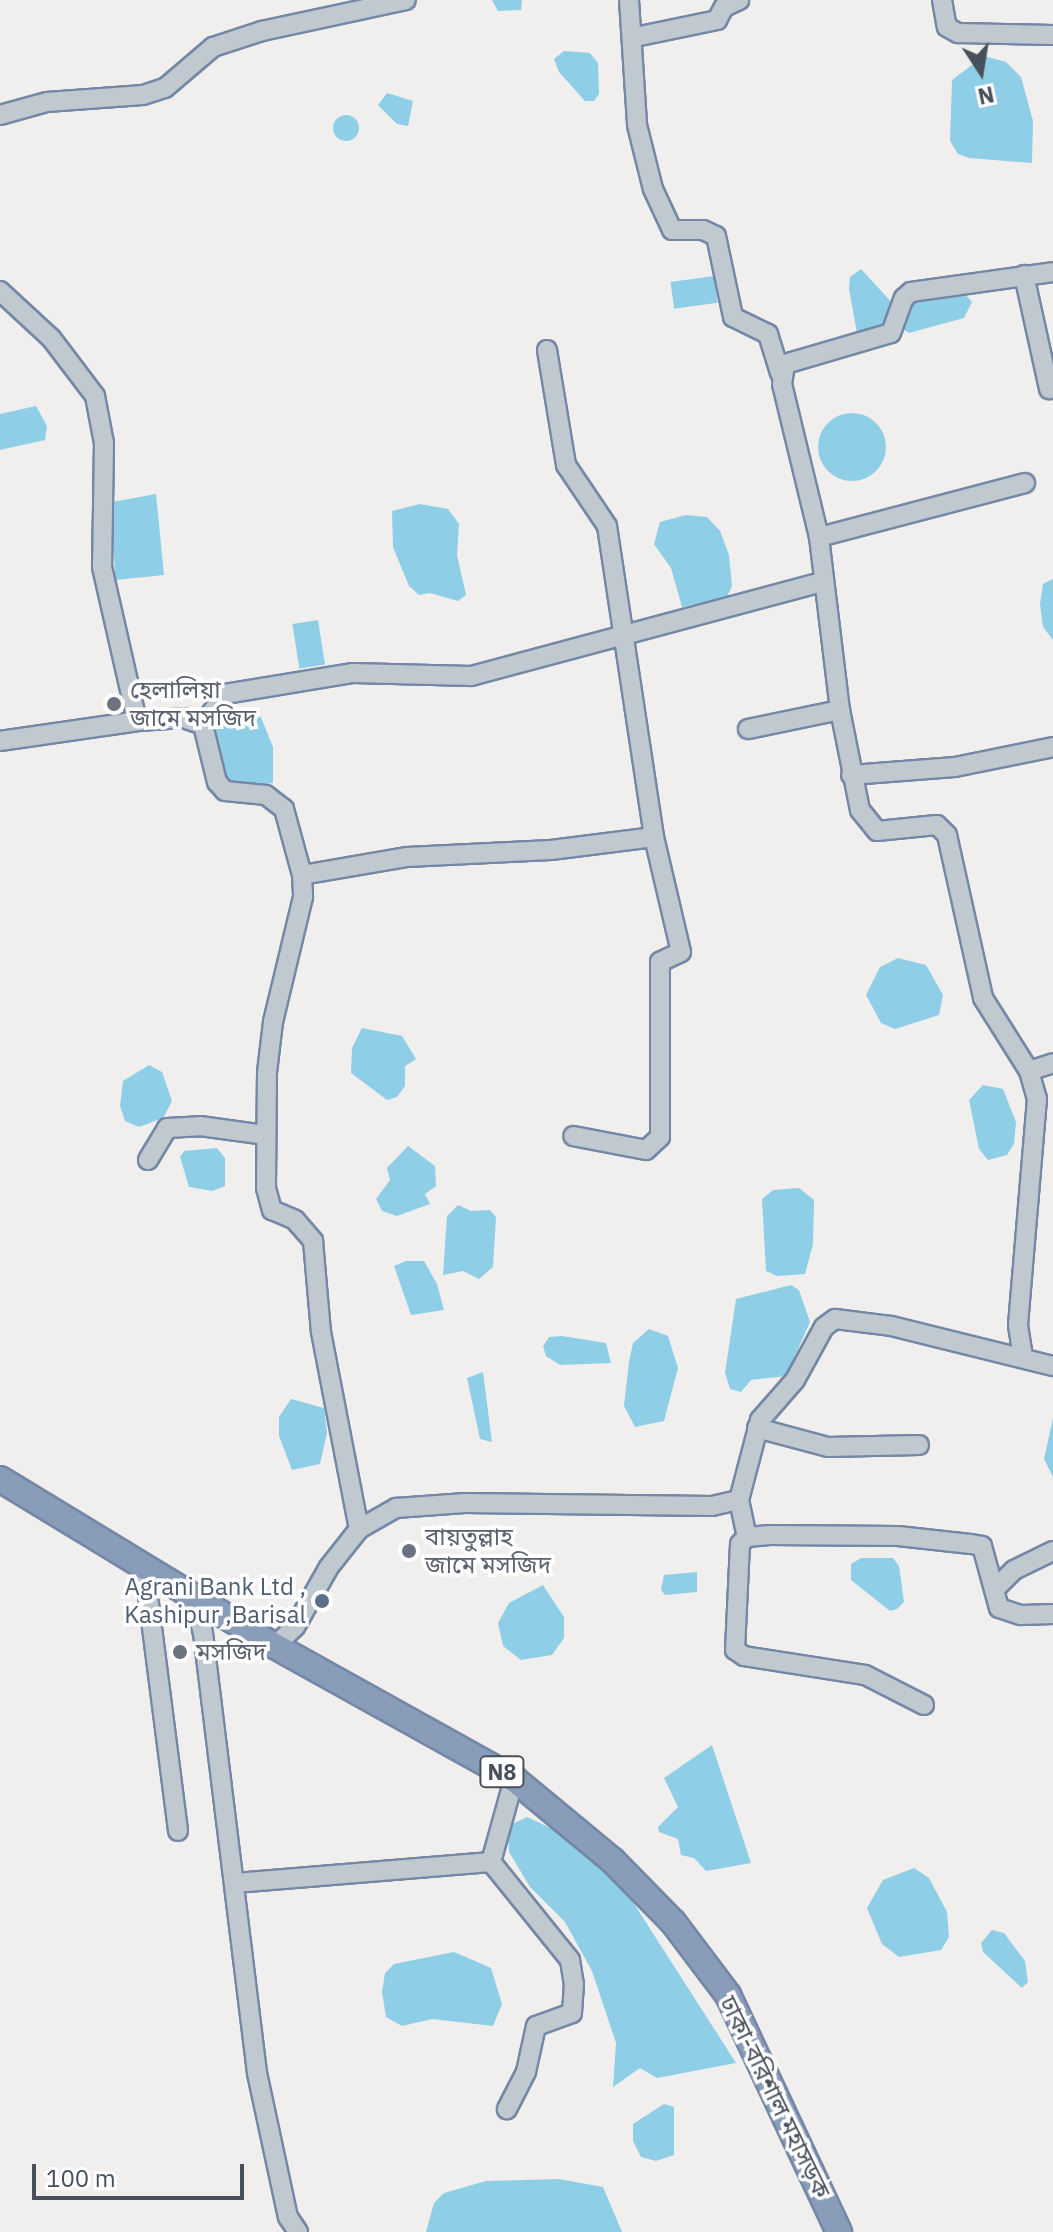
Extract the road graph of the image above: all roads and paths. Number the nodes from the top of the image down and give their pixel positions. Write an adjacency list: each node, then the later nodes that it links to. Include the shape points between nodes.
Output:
1 (406, 0): 7 (street, via 213,47 165,88 143,95 47,102)
2 (629, 0): 6 (street)
3 (739, 0): 6 (street, via 724,7 717,20)
4 (942, 0): 5 (street, via 947,27 958,33)
5 (1053, 35)
6 (635, 37): 12 (street, via 637,125 653,189 672,230 703,230 716,236 733,317 768,334)
7 (0, 115)
8 (1053, 272): 9 (street)
9 (1024, 275): 12 (street, via 911,292 891,333 873,342 798,357); 13 (street)
10 (0, 291): 19 (street, via 51,338 95,396 104,443 102,567)
11 (547, 350): 17 (street, via 566,465 607,526)
12 (780, 373): 15 (street)
13 (1049, 389)
14 (1025, 483): 15 (street)
15 (819, 537): 16 (street)
16 (822, 582): 17 (street); 18 (street)
17 (622, 636): 20 (street, via 471,676 353,673 225,694); 25 (street)
18 (840, 710): 21 (street); 24 (street)
19 (137, 721): 20 (street, via 183,718); 22 (street)
20 (203, 725): 26 (street, via 217,782 225,791 266,795 284,809)
21 (748, 729)
22 (0, 741)
23 (1053, 747): 24 (street, via 955,767)
24 (851, 775): 28 (street, via 860,810 877,831 937,825 947,835 983,998)
25 (654, 837): 26 (street, via 551,850 407,857); 30 (street, via 681,952 660,962 660,1137 646,1150)
26 (302, 875): 29 (street, via 303,897 273,1022)
27 (1053, 1063): 28 (street)
28 (1029, 1071): 32 (street, via 1037,1099 1018,1325)
29 (266, 1135): 31 (street, via 200,1126 167,1128); 38 (street, via 266,1188 272,1210 295,1220 313,1241 321,1332)
30 (573, 1136)
31 (148, 1160)
32 (1023, 1357): 33 (street); 34 (street, via 861,1320 835,1319 824,1327 795,1380)
33 (1053, 1366)
34 (757, 1428): 35 (street, via 828,1447); 37 (street)
35 (919, 1445)
36 (0, 1479): 41 (highway, ঢাকা-বরিশাল মহাসড়ক / N8)
37 (739, 1500): 38 (street, via 712,1506 412,1505 382,1513); 39 (street)
38 (359, 1529): 45 (street, via 329,1567 295,1627)
39 (747, 1537): 42 (street, via 898,1536 982,1546); 46 (street, via 740,1544 735,1650 744,1656 865,1675)
40 (1053, 1551): 42 (street, via 1014,1570)
41 (144, 1565): 43 (highway, ঢাকা-বরিশাল মহাসড়ক / N8); 48 (street)
42 (995, 1589): 44 (street, via 999,1608 1021,1615)
43 (193, 1596): 45 (highway, ঢাকা-বরিশাল মহাসড়ক / N8); 50 (street, via 203,1633)
44 (1053, 1614)
45 (275, 1646): 47 (highway, ঢাকা-বরিশাল মহাসড়ক / N8)
46 (924, 1705)
47 (510, 1790): 49 (street); 53 (highway, ঢাকা-বরিশাল মহাসড়ক / N8, via 643,1891 728,1995)
48 (178, 1831)
49 (491, 1862): 50 (street); 51 (street, via 563,1950 574,1984 572,2013 536,2026 526,2072)
50 (235, 1883): 52 (street, via 266,2129 288,2217)
51 (507, 2109)
52 (298, 2232)
53 (839, 2232)

